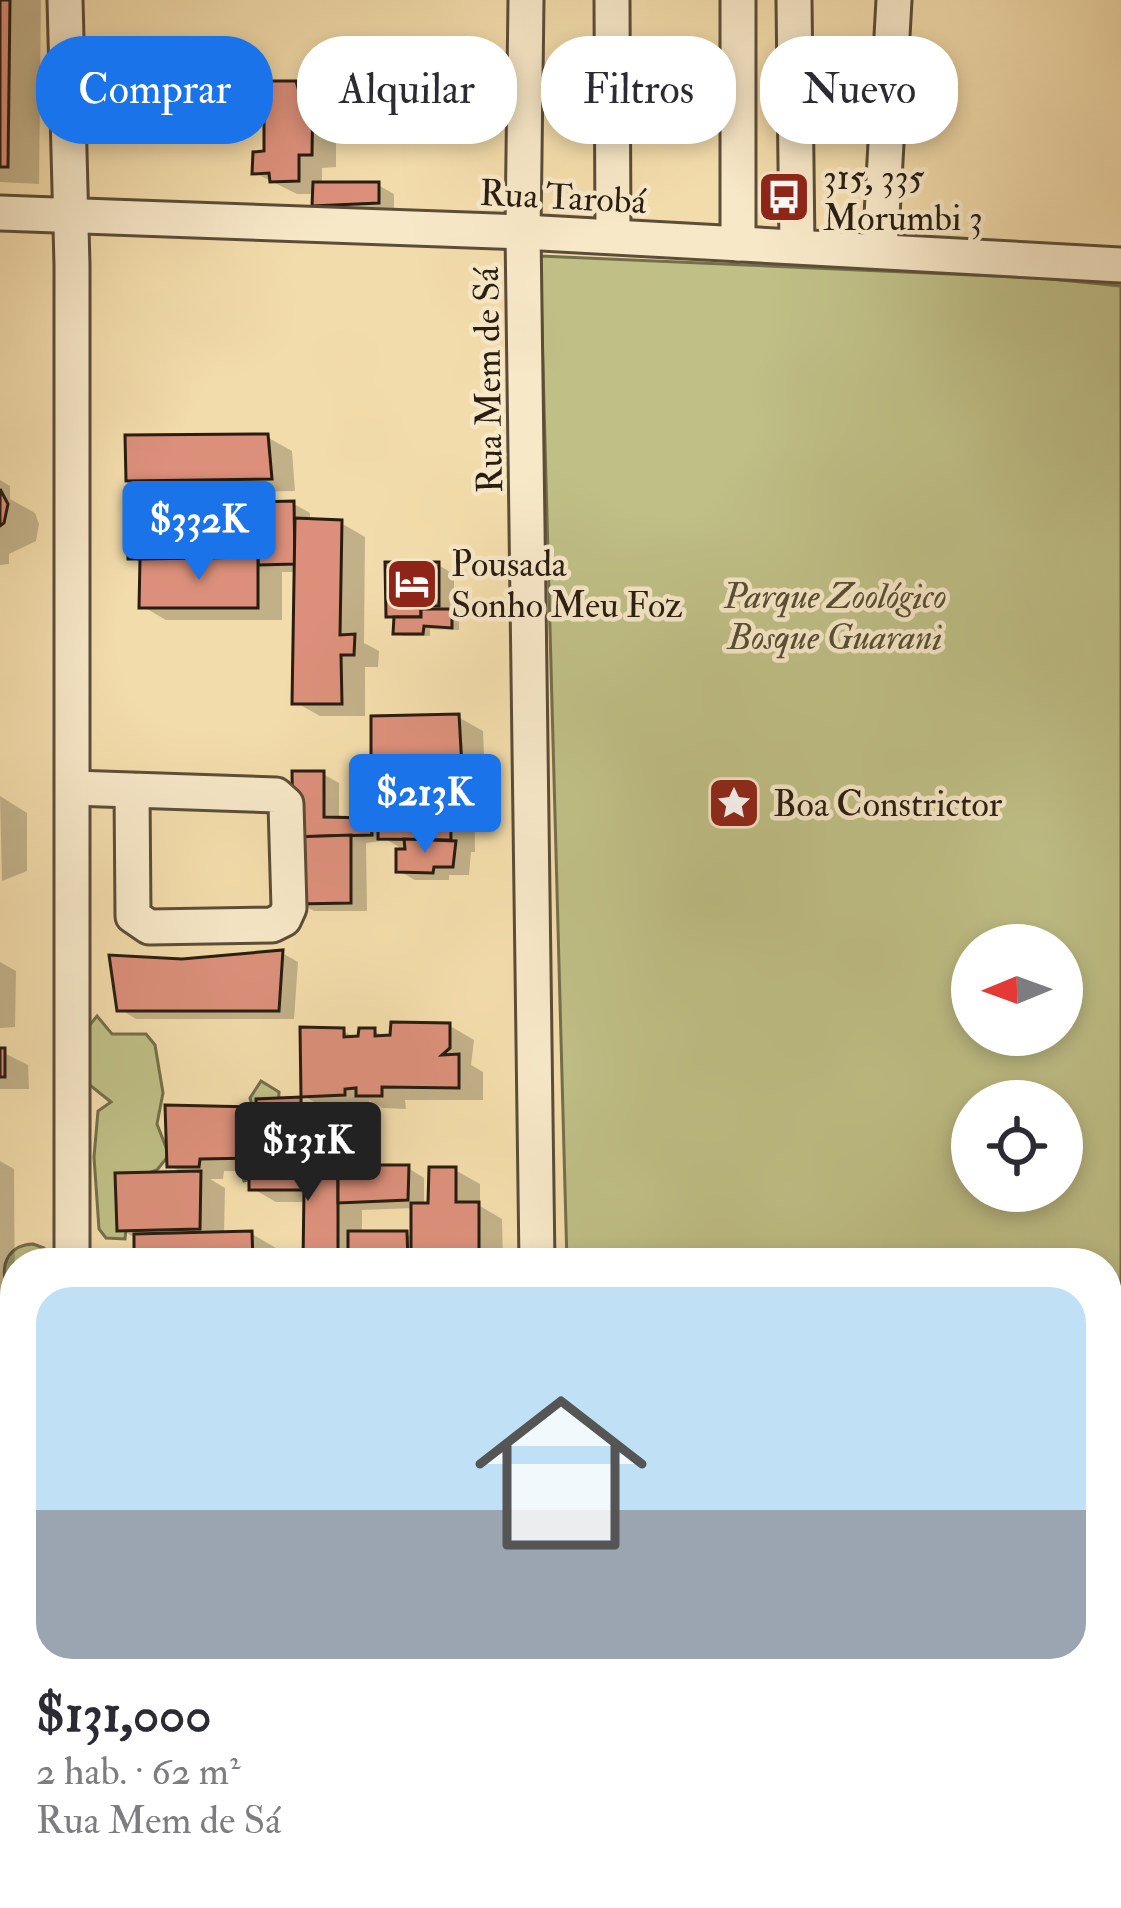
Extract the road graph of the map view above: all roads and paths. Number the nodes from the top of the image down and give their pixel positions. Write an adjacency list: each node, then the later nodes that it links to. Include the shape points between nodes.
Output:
1 (65, 0): 8 (street)
2 (526, 0): 9 (street, Rua Mem de Sá)
3 (612, 0): 10 (street)
4 (738, 0): 11 (street)
5 (794, 0): 12 (street)
6 (894, 0): 13 (street)
7 (0, 213): 8 (street, Rua Tarobá)
8 (70, 216): 9 (street, Rua Tarobá); 15 (street)
9 (523, 232): 10 (street, Rua Tarobá); 18 (street, Rua Mem de Sá)
10 (613, 236): 11 (street, Rua Tarobá)
11 (738, 244): 12 (street, Rua Tarobá)
12 (796, 246): 13 (street, Rua Tarobá)
13 (880, 251): 14 (street, Rua Tarobá)
14 (1121, 265)
15 (73, 788): 16 (street); 17 (street)
16 (132, 790): 16 (street, via 275,795 286,804 284,919 141,924 133,916)
17 (72, 1248)
18 (537, 1248)

